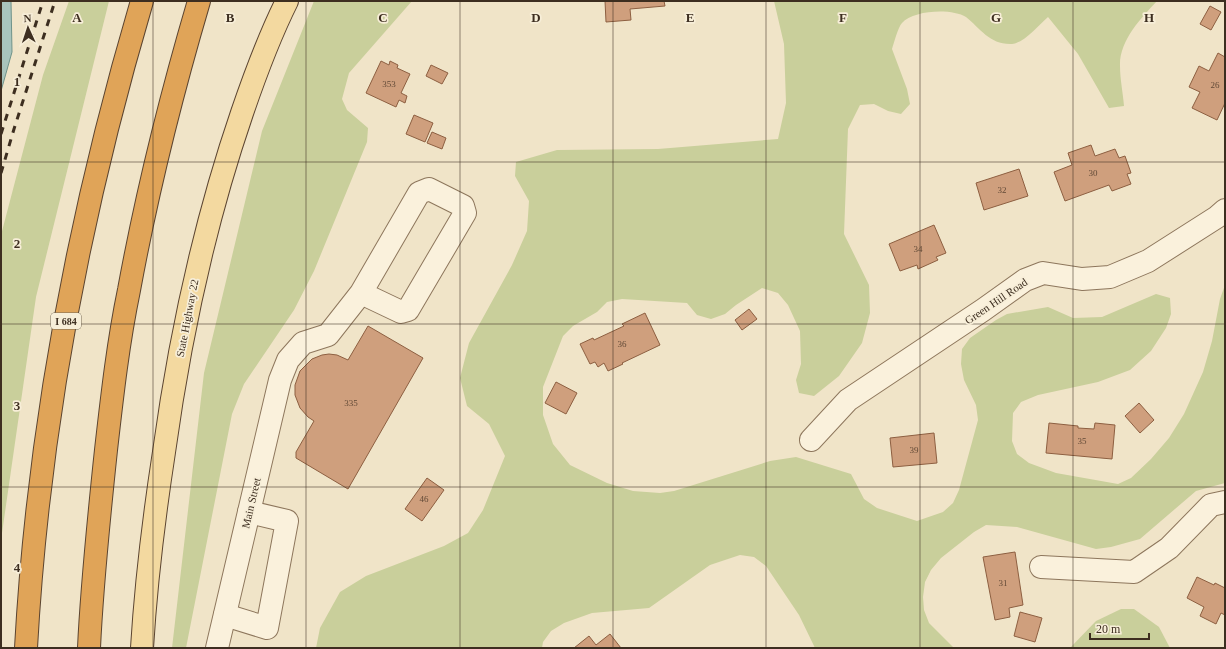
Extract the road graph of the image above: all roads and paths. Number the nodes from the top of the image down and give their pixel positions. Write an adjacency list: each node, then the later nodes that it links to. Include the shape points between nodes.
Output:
1 (142, 1): 11 (highway, I 684, via 96,172 53,392 39,500)
2 (199, 1): 12 (highway, via 175,82 150,184 128,291 101,497)
3 (287, 1): 13 (main road, State Highway 22, via 254,78 233,140 197,266 170,409 150,553)
4 (1225, 210): 6 (street, Green Hill Road, via 1148,261 1110,276 1082,279 1043,273 1025,280 848,400)
5 (361, 293): 5 (street, Main Street, via 419,193 429,189 463,206 465,213 408,310 401,312); 8 (street, Main Street, via 328,335 303,343 288,360 280,380)
6 (811, 440)
7 (1225, 502): 9 (street, via 1210,505 1169,548 1134,572)
8 (249, 512): 10 (street, Main Street); 10 (street, via 286,521 267,628)
9 (1041, 567)
10 (225, 615): 14 (street, Main Street)
11 (26, 648)
12 (89, 648)
13 (142, 648)
14 (217, 648)

